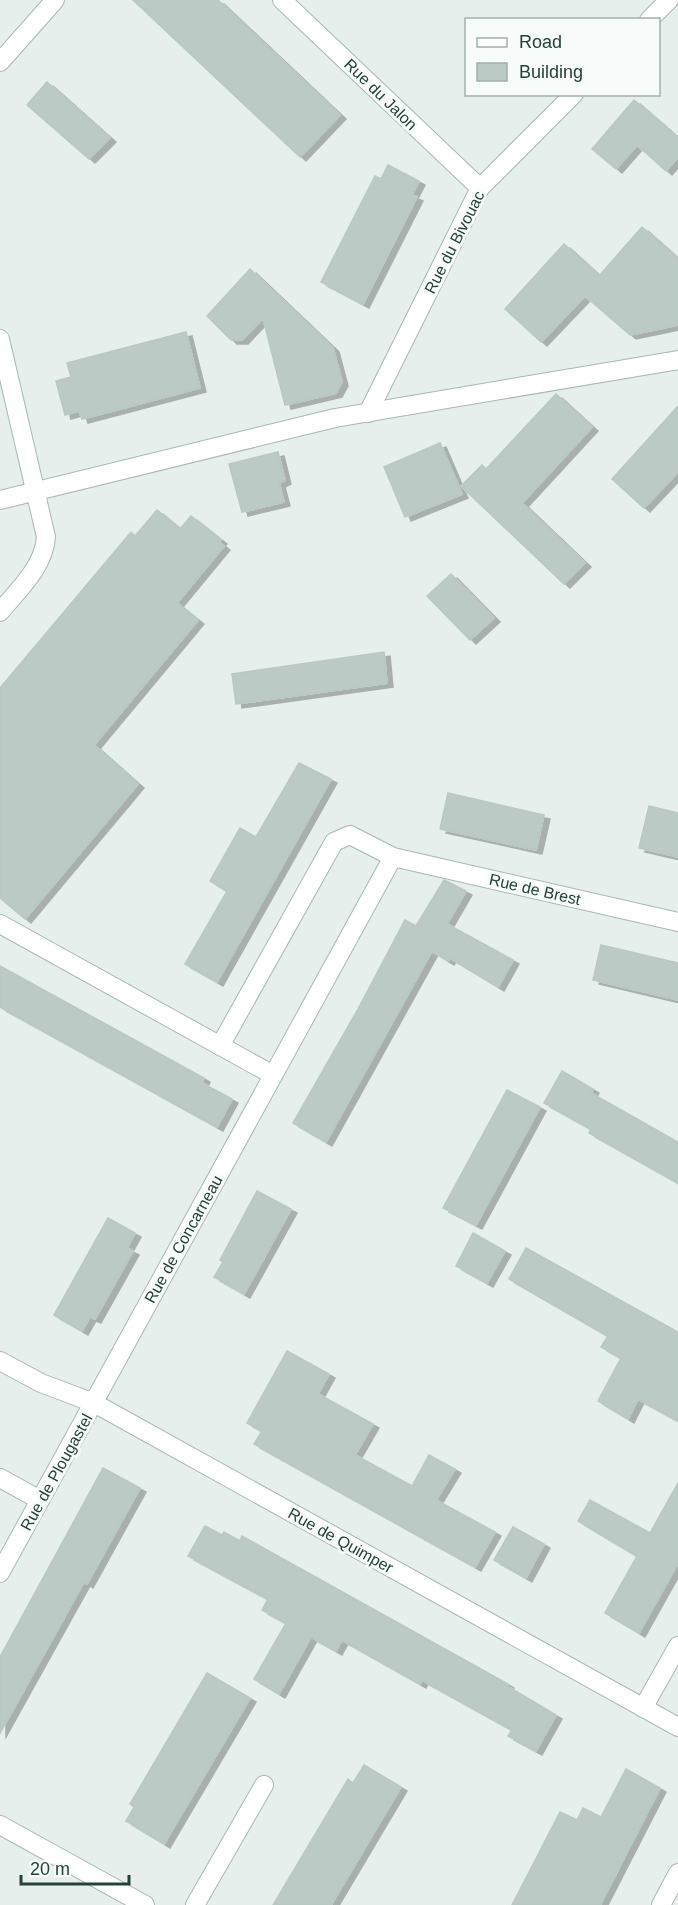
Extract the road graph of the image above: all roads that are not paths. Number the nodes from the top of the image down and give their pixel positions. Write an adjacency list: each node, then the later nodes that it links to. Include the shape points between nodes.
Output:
1 (55, 0): 3 (street)
2 (282, 0): 5 (street, Rue du Jalon)
3 (0, 62)
4 (572, 96): 5 (street, Rue du Bivouac)
5 (480, 188): 8 (street, Rue du Bivouac)
6 (0, 339): 9 (street)
7 (678, 360): 8 (street)
8 (368, 413): 9 (street)
9 (36, 491): 10 (street); 11 (street, via 45,547 38,564)
10 (0, 500)
11 (0, 612)
12 (393, 857): 13 (street, Rue de Brest); 15 (street, Rue de Brest, via 350,835 334,842); 16 (street, Rue de Concarneau)
13 (678, 922)
14 (0, 924): 15 (street)
15 (220, 1046): 16 (street)
16 (273, 1075): 18 (street, Rue de Concarneau)
17 (0, 1360): 18 (street, Rue de Quimper, via 41,1383)
18 (94, 1403): 20 (street, Rue de Plougastel); 23 (street, Rue de Quimper)
19 (0, 1478): 20 (street)
20 (40, 1500): 21 (street, Rue de Plougastel)
21 (0, 1573)
22 (678, 1646): 23 (street)
23 (643, 1708): 24 (street, Rue de Quimper)
24 (678, 1727)
25 (264, 1785): 29 (street)
26 (0, 1825): 28 (street)
27 (678, 1873): 30 (street)
28 (145, 1905)
29 (195, 1905)
30 (661, 1905)

